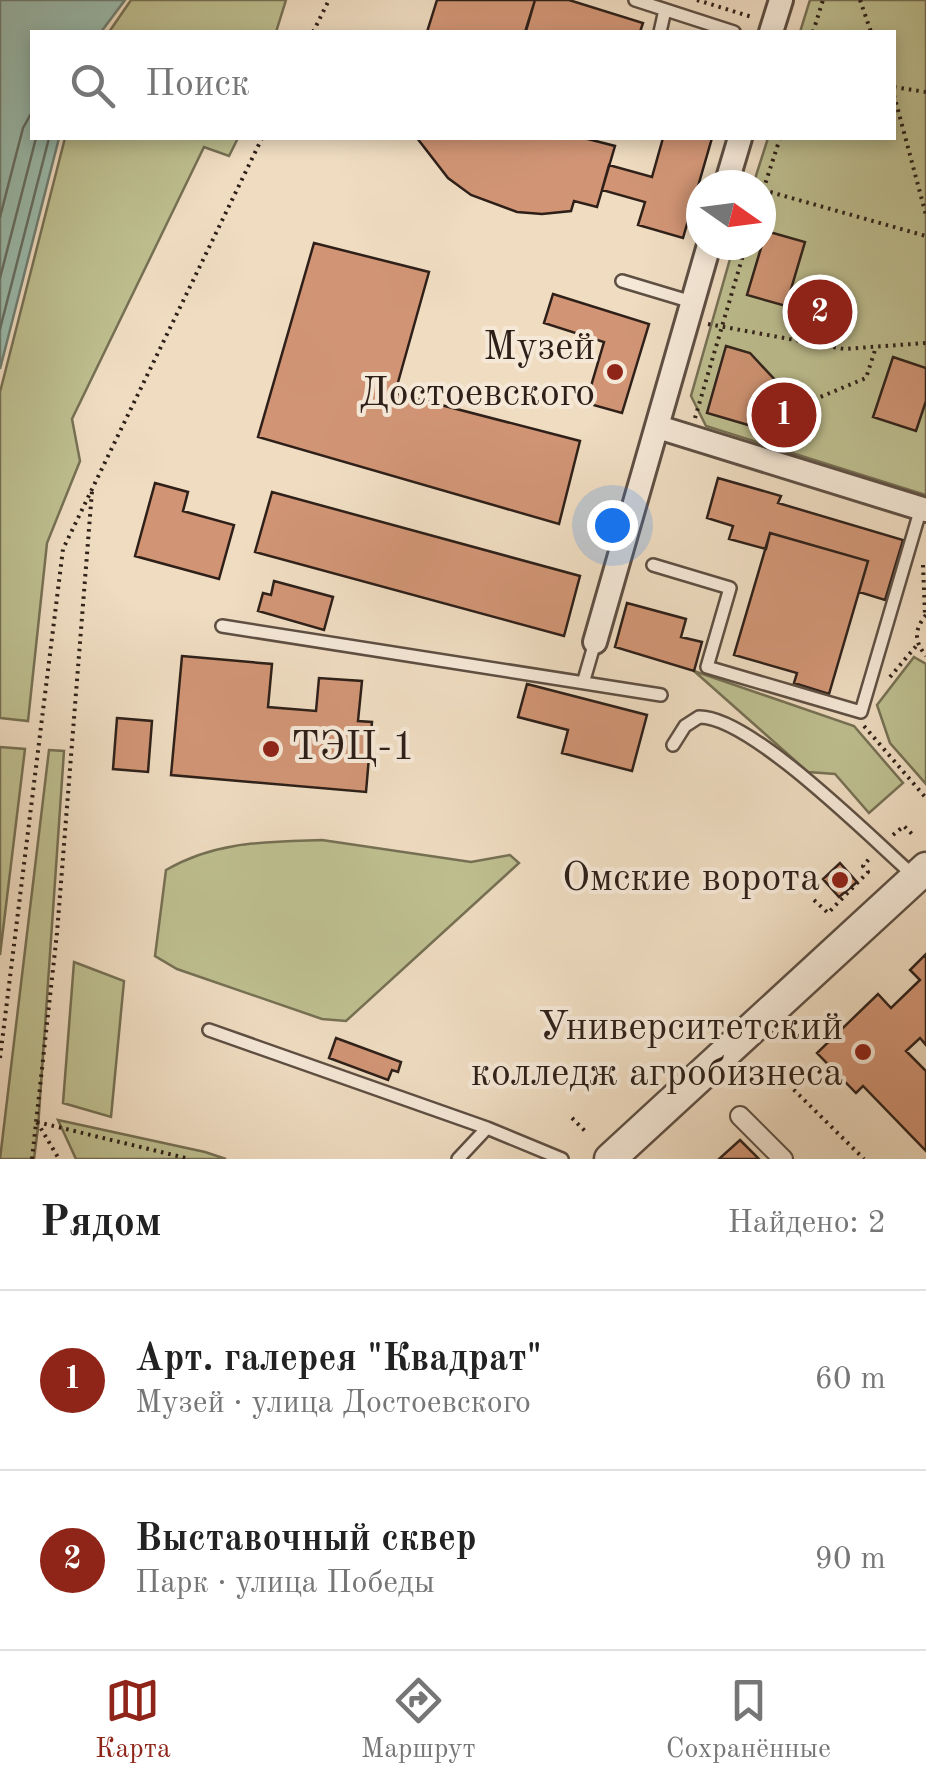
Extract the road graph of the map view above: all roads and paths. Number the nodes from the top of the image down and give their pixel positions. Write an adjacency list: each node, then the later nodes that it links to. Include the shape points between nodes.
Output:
1 (329, 0): 7 (path)
2 (634, 0): 6 (lane)
3 (781, 0): 10 (street)
4 (823, 0): 11 (path)
5 (860, 0): 12 (path)
6 (665, 10): 8 (lane); 9 (lane)
7 (315, 30)
8 (660, 30)
9 (728, 30)
10 (772, 30)
11 (814, 30)
12 (871, 30)
13 (896, 87): 14 (path)
14 (926, 92)
15 (896, 102): 22 (path)
16 (261, 140): 34 (path)
17 (739, 140): 19 (street)
18 (779, 140): 20 (path)
19 (730, 170)
20 (770, 170)
21 (776, 197): 23 (path)
22 (926, 215)
23 (926, 236)
24 (704, 260): 27 (street)
25 (742, 260): 28 (path)
26 (622, 281): 27 (lane)
27 (690, 310): 28 (path); 31 (street)
28 (722, 327): 30 (path, via 844,349); 32 (path)
29 (926, 343): 30 (path)
30 (876, 347): 33 (path, via 866,378 789,410 781,442 772,438)
31 (658, 427): 32 (street); 39 (street)
32 (689, 437): 33 (street)
33 (764, 460): 35 (street)
34 (92, 486): 52 (path, via 63,548); 56 (path)
35 (923, 509): 43 (lane)
36 (653, 565): 43 (lane, via 730,588 707,667)
37 (926, 615): 40 (path, via 916,629)
38 (222, 626): 41 (lane)
39 (595, 642): 41 (lane)
40 (926, 656)
41 (584, 680): 42 (lane)
42 (662, 694)
43 (861, 712): 45 (path, via 865,729)
44 (672, 744): 49 (lane, via 698,717 731,723)
45 (926, 798)
46 (913, 835): 47 (path, via 904,826)
47 (890, 838)
48 (868, 860): 50 (path, via 868,872 828,914)
49 (923, 878): 64 (street)
50 (814, 900)
51 (209, 1030): 57 (lane)
52 (0, 1058)
53 (783, 1079): 66 (path)
54 (740, 1116): 65 (street)
55 (572, 1118): 58 (path)
56 (37, 1122): 59 (path); 60 (path); 61 (path)
57 (487, 1128): 62 (lane); 63 (lane)
58 (584, 1131)
59 (32, 1159)
60 (60, 1159)
61 (190, 1159)
62 (458, 1159)
63 (562, 1159)
64 (610, 1159)
65 (783, 1159)
66 (864, 1159)

